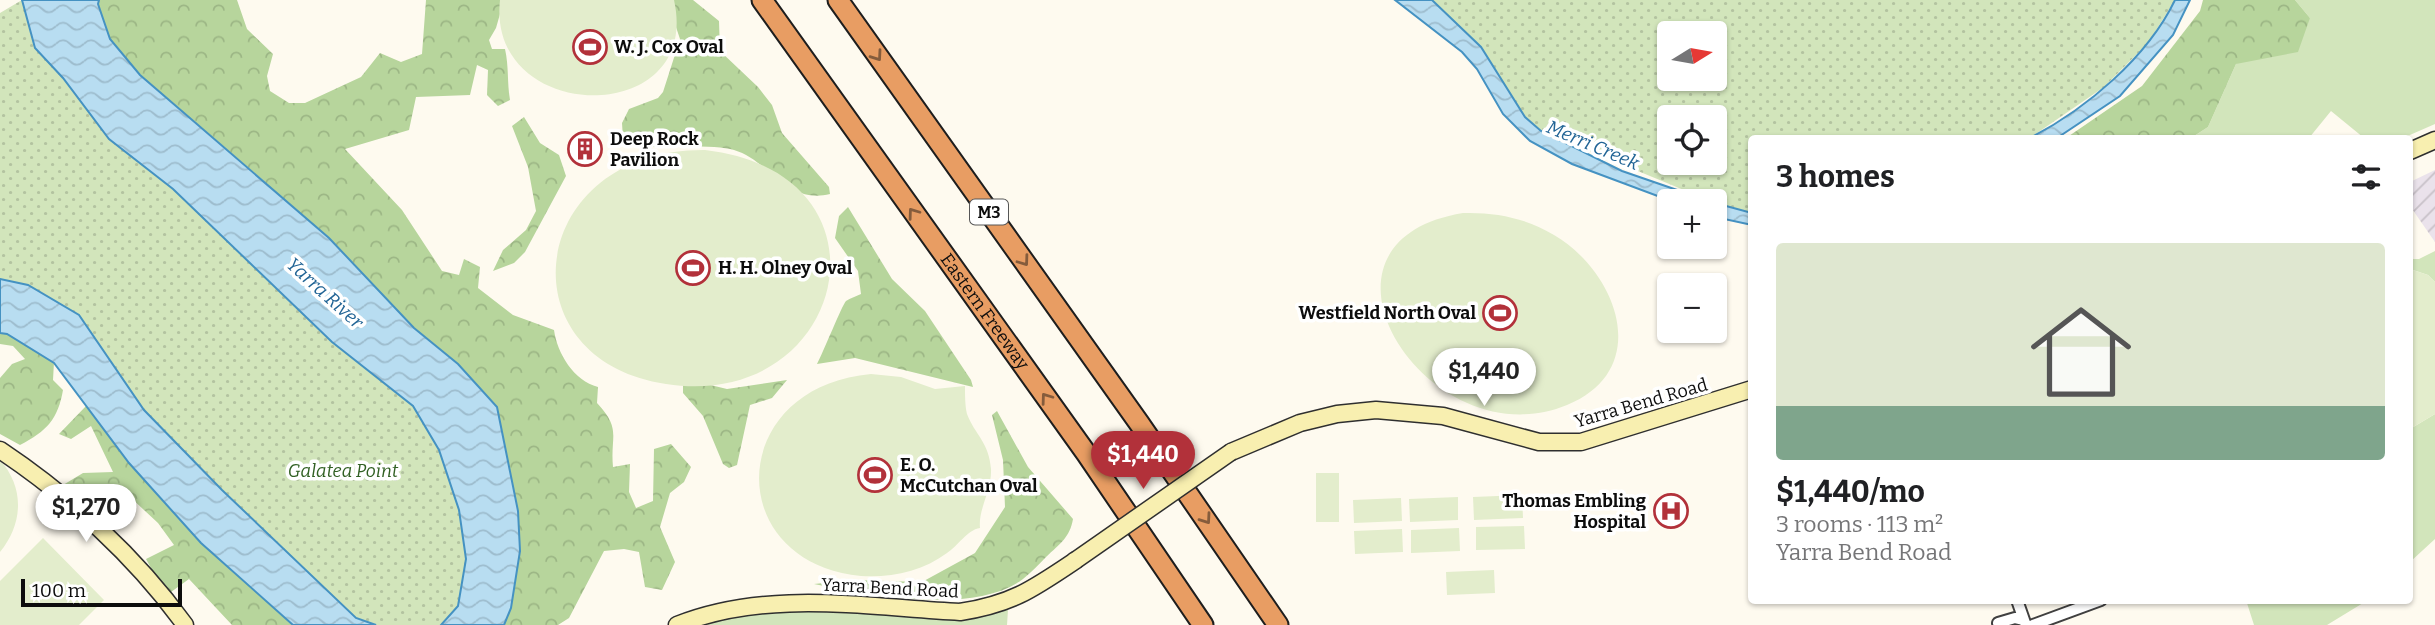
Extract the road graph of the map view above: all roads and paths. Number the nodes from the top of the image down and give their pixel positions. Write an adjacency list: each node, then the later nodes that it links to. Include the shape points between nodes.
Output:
1 (762, 0): 13 (highway, Eastern Freeway, one-way to 1, via 1086,453)
2 (838, 0): 14 (highway, M3, one-way to 14)
3 (2435, 140): 4 (street)
4 (2413, 150)
5 (1748, 390): 12 (street, Yarra Bend Road, bridge, via 1573,443 1531,441 1443,416 1376,410 1300,423 1231,453 1016,599 989,608 960,612 762,603)
6 (0, 450): 11 (street, via 40,476 103,535 161,593)
7 (2019, 604): 10 (street)
8 (2088, 604): 10 (street)
9 (1998, 623): 10 (street, via 2015,618)
10 (2028, 623)
11 (185, 625)
12 (677, 625)
13 (1203, 625)
14 (1278, 625)

